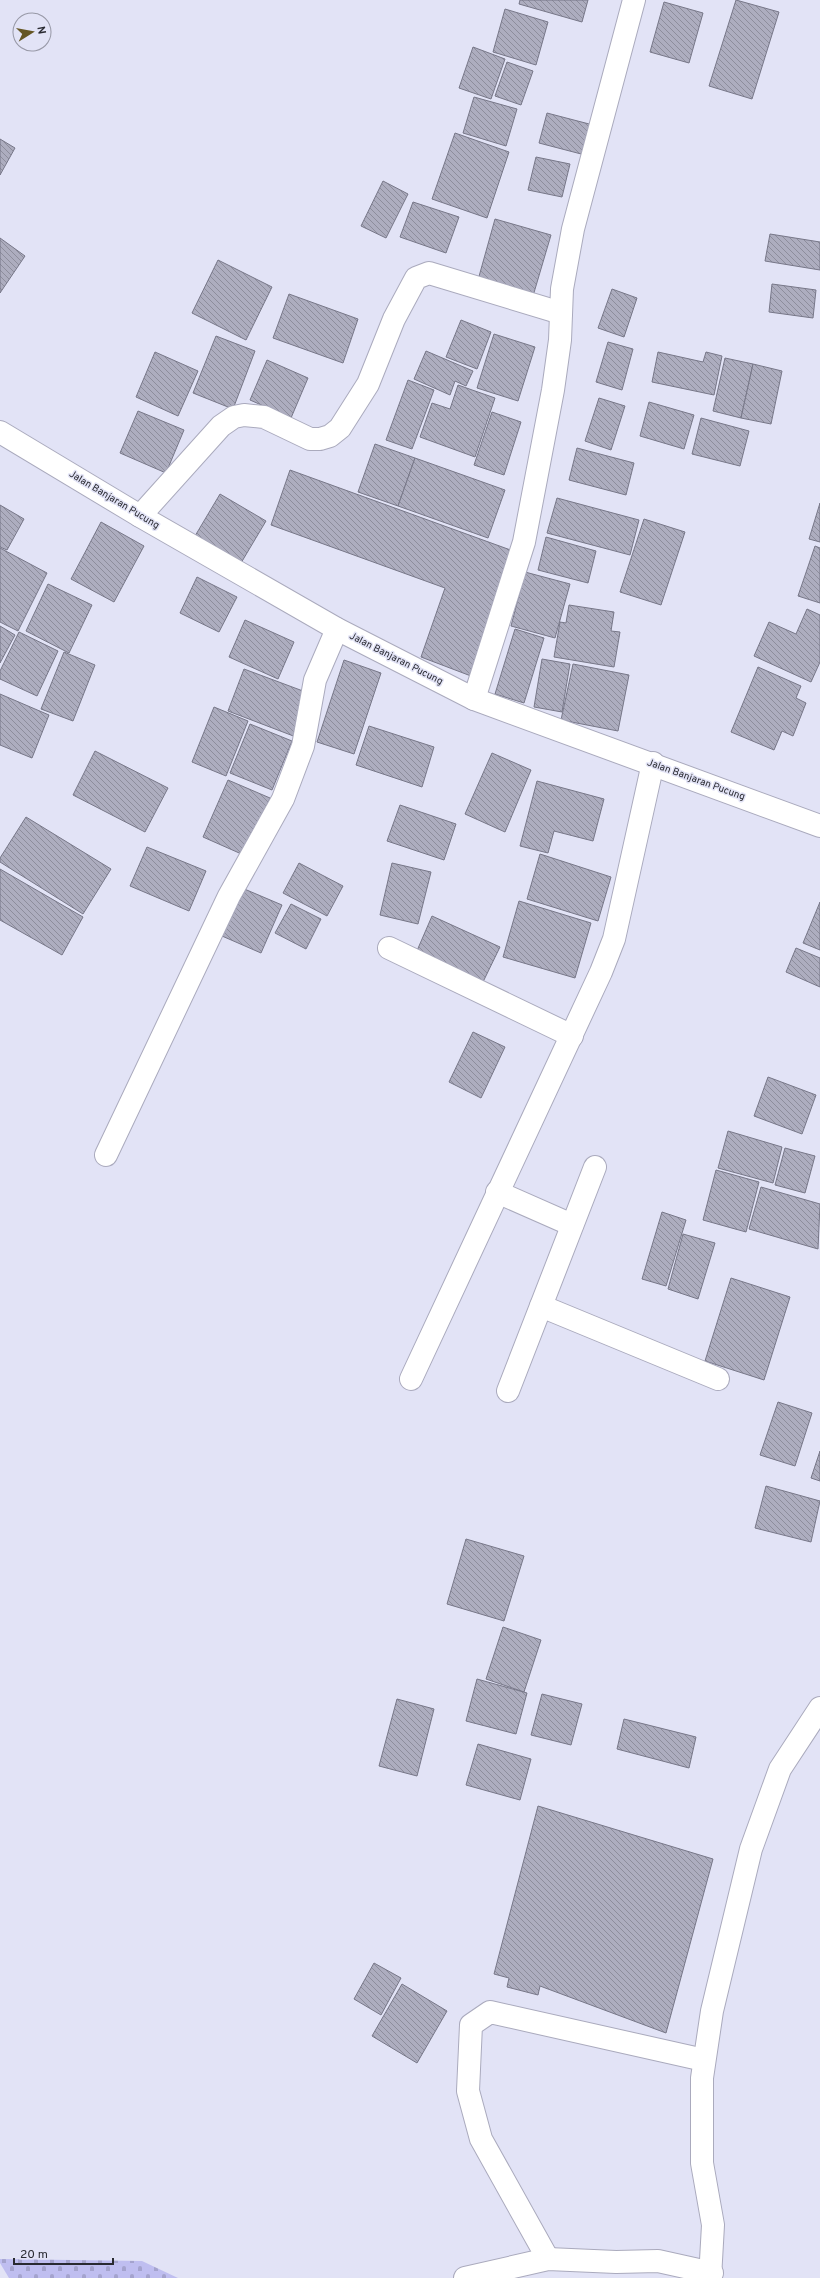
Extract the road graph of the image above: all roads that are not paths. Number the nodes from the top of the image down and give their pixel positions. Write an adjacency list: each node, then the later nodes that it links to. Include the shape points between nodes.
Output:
1 (634, 0): 2 (street, via 573,229 562,289)
2 (561, 313): 4 (street, via 429,273 422,274 416,278 394,319 368,384 340,428 330,436 310,439 264,417 234,417 221,426); 6 (street, via 553,390 524,542)
3 (0, 432): 4 (street, Jalan Banjaran Pucung)
4 (140, 516): 5 (street, Jalan Banjaran Pucung)
5 (337, 629): 6 (street, Jalan Banjaran Pucung); 11 (street, via 315,680 302,746 283,799 229,896)
6 (474, 699): 7 (street, Jalan Banjaran Pucung)
7 (653, 764): 8 (street, Jalan Banjaran Pucung); 10 (street, via 614,938 602,972)
8 (820, 826)
9 (389, 948): 10 (street)
10 (572, 1036): 13 (street)
11 (106, 1155)
12 (595, 1167): 14 (street)
13 (497, 1192): 14 (street); 16 (street)
14 (572, 1225): 15 (street)
15 (541, 1306): 17 (street); 18 (street)
16 (411, 1379)
17 (718, 1379)
18 (508, 1391)
19 (818, 1716): 20 (street, via 780,1769 751,1849 712,2011)
20 (704, 2060): 21 (street, via 490,2012 471,2025 468,2091 481,2139); 22 (street, via 702,2163 713,2224)
21 (548, 2259): 22 (street, via 658,2261); 23 (street)
22 (711, 2275)
23 (465, 2278)

